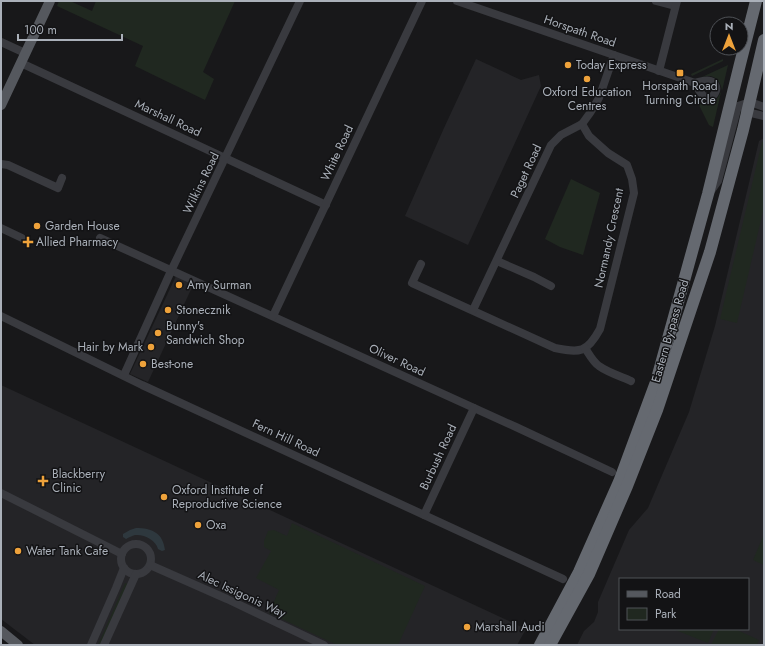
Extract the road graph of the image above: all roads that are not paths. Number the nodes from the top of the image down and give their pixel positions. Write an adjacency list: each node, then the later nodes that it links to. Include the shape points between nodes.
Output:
1 (50, 1): 10 (main road)
2 (300, 1): 21 (street, Wilkins Road)
3 (422, 1): 24 (street, White Road)
4 (656, 1): 7 (street)
5 (756, 1): 16 (highway, Eastern By-pass Road, via 740,64)
6 (461, 2): 11 (street, Horspath Road)
7 (676, 4): 14 (street)
8 (764, 40): 13 (highway, Eastern By-pass Road)
9 (1, 42): 10 (street)
10 (25, 53): 12 (main road)
11 (614, 55): 14 (street, Horspath Road); 20 (street, Paget Road, via 599,98)
12 (21, 63): 17 (main road); 21 (street, Marshall Road)
13 (762, 65): 16 (highway, Eastern By-pass Road)
14 (658, 71): 15 (street, Horspath Road)
15 (695, 83)
16 (742, 104): 18 (street); 19 (street); 46 (highway, Eastern By-pass Road, via 710,252 657,410); 53 (highway, Eastern By-pass Road, via 708,194 656,382 619,482)
17 (1, 105)
18 (764, 106)
19 (764, 116)
20 (582, 124): 28 (street, Paget Road, via 551,145); 35 (street, Normandy Crescent, via 589,136 627,165 634,193 600,329 593,342)
21 (226, 158): 24 (street, Marshall Road); 30 (street, Wilkins Road)
22 (1, 164): 23 (street, via 58,188)
23 (62, 178)
24 (326, 205): 34 (street, White Road)
25 (1, 228): 26 (street)
26 (22, 238)
27 (100, 238): 30 (street, Oliver Road)
28 (497, 261): 31 (street); 32 (street, Paget Road)
29 (421, 264): 32 (street, via 409,282)
30 (171, 271): 34 (street, Oliver Road); 36 (street, Wilkins Road)
31 (551, 286)
32 (473, 310): 35 (street, via 555,348 570,351)
33 (1, 316): 36 (street, Fern Hill Road)
34 (274, 316): 38 (street, Oliver Road)
35 (585, 348): 37 (street, via 599,366)
36 (124, 375): 41 (street, Fern Hill Road)
37 (631, 381)
38 (474, 408): 39 (street, Oliver Road); 41 (street, Burbush Road)
39 (612, 472)
40 (1, 493): 42 (street)
41 (424, 515): 47 (street, Fern Hill Road)
42 (122, 554): 43 (street, via 137,544 149,552); 44 (street)
43 (150, 565): 45 (street, via 144,572); 52 (street, Alec Issigonis Way)
44 (124, 568): 45 (street); 50 (street)
45 (136, 574): 51 (street)
46 (589, 574): 53 (highway, Eastern By-pass Road); 54 (highway)
47 (562, 580)
48 (1, 630): 49 (main road)
49 (18, 645)
50 (91, 645)
51 (104, 645)
52 (324, 645)
53 (543, 645)
54 (559, 645)

